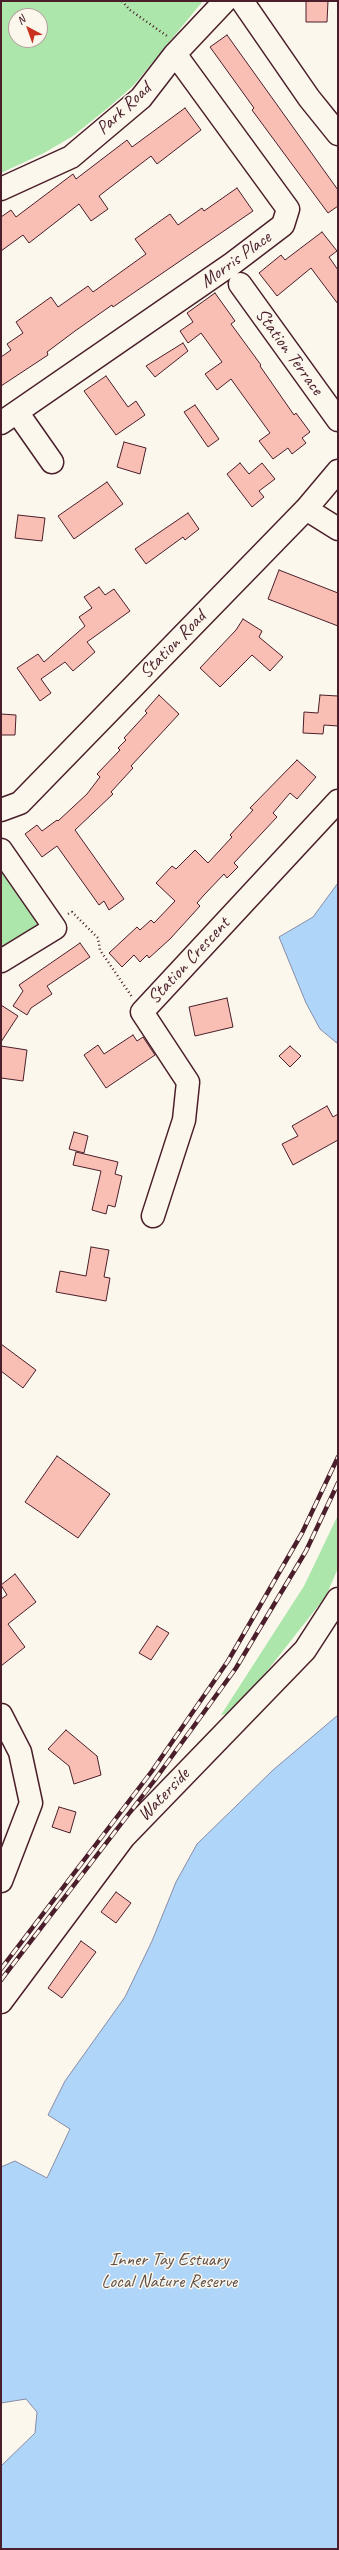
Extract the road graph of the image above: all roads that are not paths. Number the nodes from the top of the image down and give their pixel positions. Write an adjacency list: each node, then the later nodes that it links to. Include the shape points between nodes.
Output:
1 (225, 1): 3 (street, Park Road)
2 (242, 1): 4 (street, via 309,98)
3 (178, 50): 5 (street, Park Road, via 141,98 70,156); 7 (street, Morris Place, via 288,209 283,225 233,263)
4 (338, 134)
5 (1, 189)
6 (240, 284): 8 (street, Station Terrace)
7 (9, 418): 9 (street, Morris Place)
8 (338, 420)
9 (52, 462)
10 (338, 472): 11 (street, Station Road)
11 (306, 509): 12 (street); 14 (street, Station Road, via 20,803)
12 (338, 529)
13 (338, 801): 17 (street, Station Crescent, via 142,1012 188,1082 184,1120)
14 (1, 810)
15 (1, 850): 16 (street, via 55,928)
16 (1, 961)
17 (153, 1216)
18 (338, 1599): 21 (street, Waterside, via 306,1650 124,1837)
19 (1, 1715): 20 (street, via 20,1752 31,1803)
20 (1, 1881)
21 (1, 2002)

